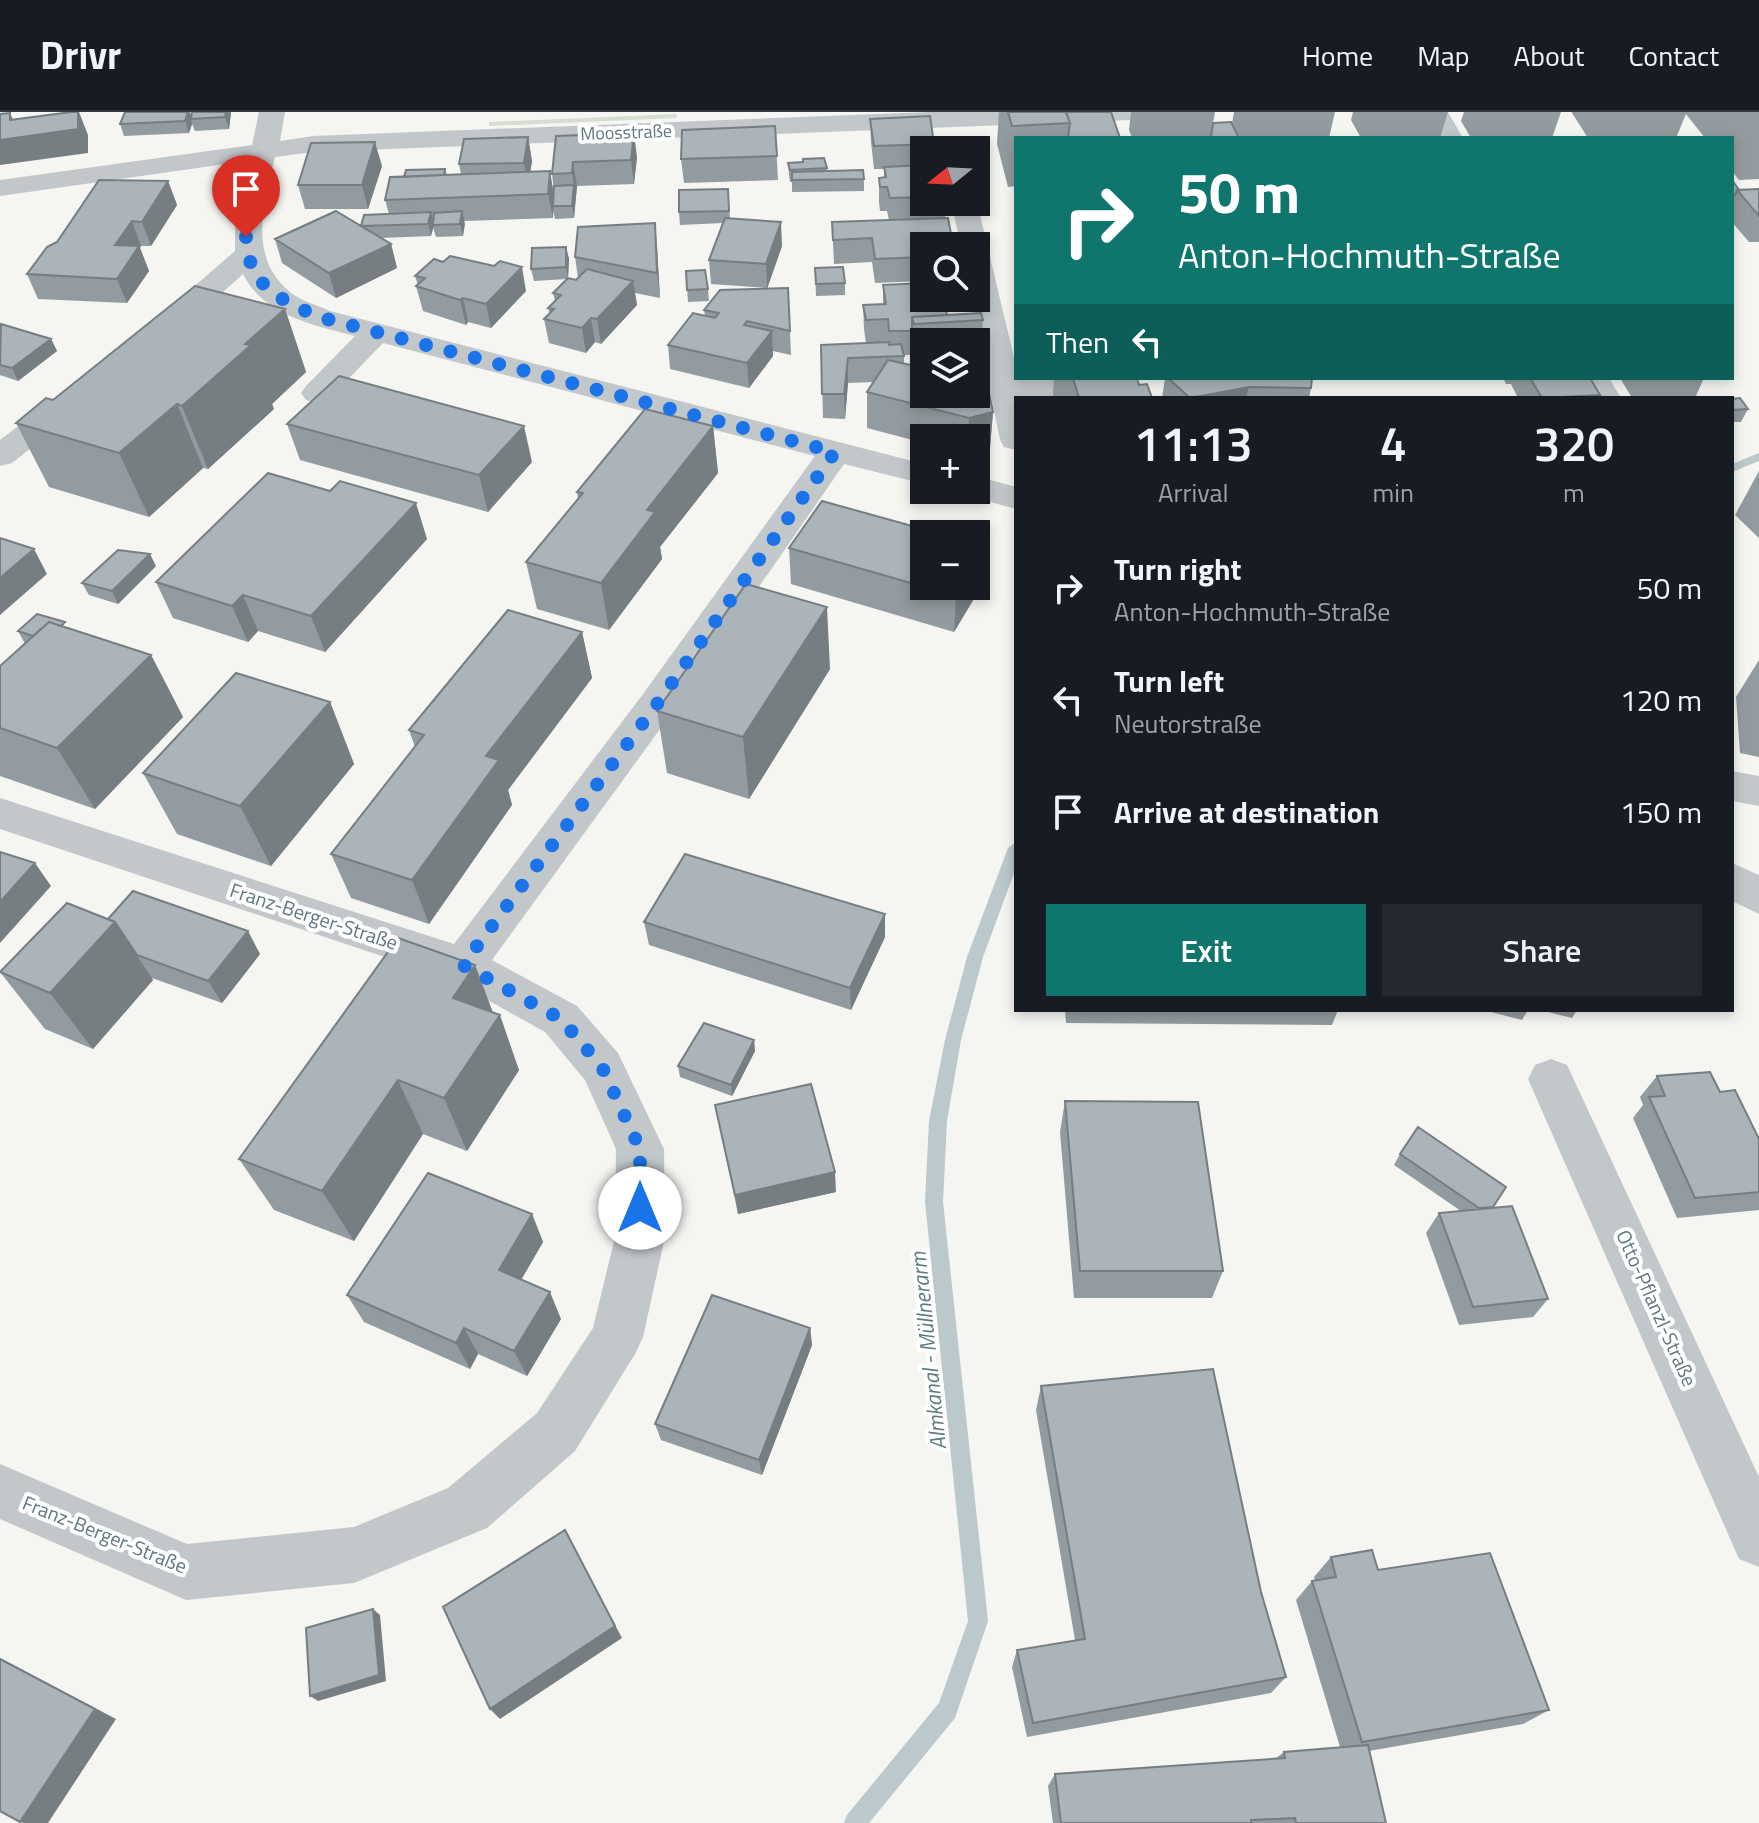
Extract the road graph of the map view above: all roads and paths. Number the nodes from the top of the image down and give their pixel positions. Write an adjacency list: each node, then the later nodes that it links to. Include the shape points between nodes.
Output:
1 (272, 112): 7 (street)
2 (1131, 112): 5 (street, Moosstraße)
3 (1435, 112): 6 (street)
4 (476, 124): 5 (street, Moosstraße); 7 (street, Moosstraße)
5 (947, 124)
6 (1449, 136)
7 (264, 150): 8 (street, Moosstraße); 9 (street, via 248,220)
8 (0, 188)
9 (247, 255): 12 (street, via 254,272 281,301); 13 (street, via 144,344)
10 (989, 312): 15 (street)
11 (249, 316): 12 (street)
12 (319, 317): 14 (street)
13 (212, 322)
14 (376, 332): 18 (street); 20 (street)
15 (1005, 387): 17 (street, via 1138,382); 19 (street)
16 (88, 388): 21 (street)
17 (1140, 390)
18 (317, 393)
19 (1014, 430)
20 (835, 452): 22 (street); 30 (street)
21 (0, 456)
22 (910, 471)
23 (990, 491): 24 (street)
24 (1014, 497)
25 (1734, 786): 26 (street)
26 (1759, 791)
27 (0, 813): 30 (street, Franz-Berger-Straße)
28 (1734, 880): 29 (street)
29 (1759, 897)
30 (463, 965): 32 (street, Franz-Berger-Straße, via 561,1019 602,1067 640,1149 640,1237 617,1337 556,1432 467,1508 354,1555 186,1572)
31 (1551, 1079): 33 (street, Otto-Pflanzl-Straße)
32 (0, 1491)
33 (1759, 1539)

